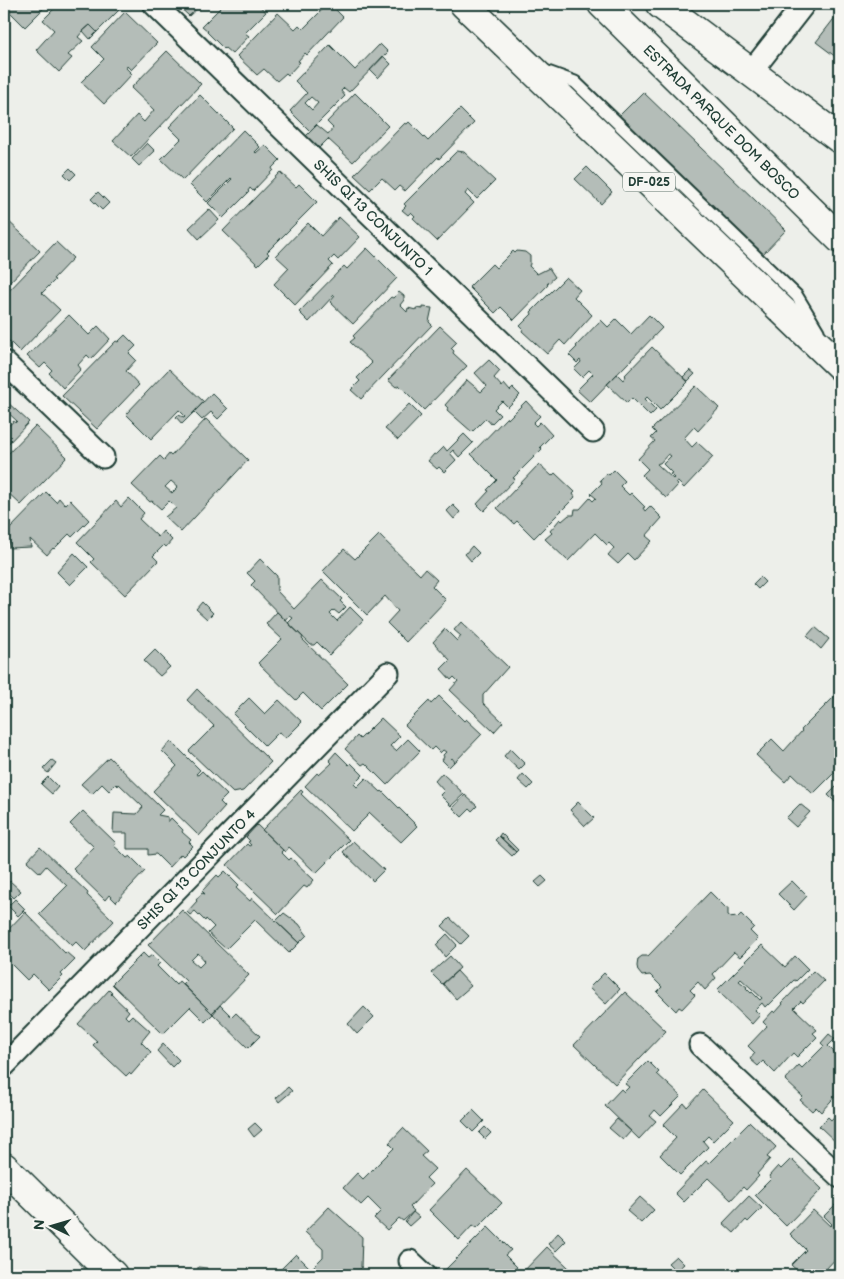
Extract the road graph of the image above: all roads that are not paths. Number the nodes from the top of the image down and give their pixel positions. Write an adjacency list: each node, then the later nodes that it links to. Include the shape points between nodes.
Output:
1 (154, 4): 11 (street, SHIS QI 13 CONJUNTO 1)
2 (464, 4): 10 (main road, DF-025)
3 (602, 4): 8 (main road, ESTRADA PARQUE DOM BOSCO)
4 (660, 4): 6 (main road)
5 (804, 4): 6 (street)
6 (751, 72): 7 (main road)
7 (840, 139)
8 (840, 238)
9 (4, 362): 12 (street)
10 (837, 362)
11 (593, 431)
12 (103, 457)
13 (388, 673): 15 (street, SHIS QI 13 CONJUNTO 4)
14 (700, 1045): 17 (street)
15 (4, 1066)
16 (4, 1167): 18 (main road)
17 (840, 1177)
18 (111, 1274)

